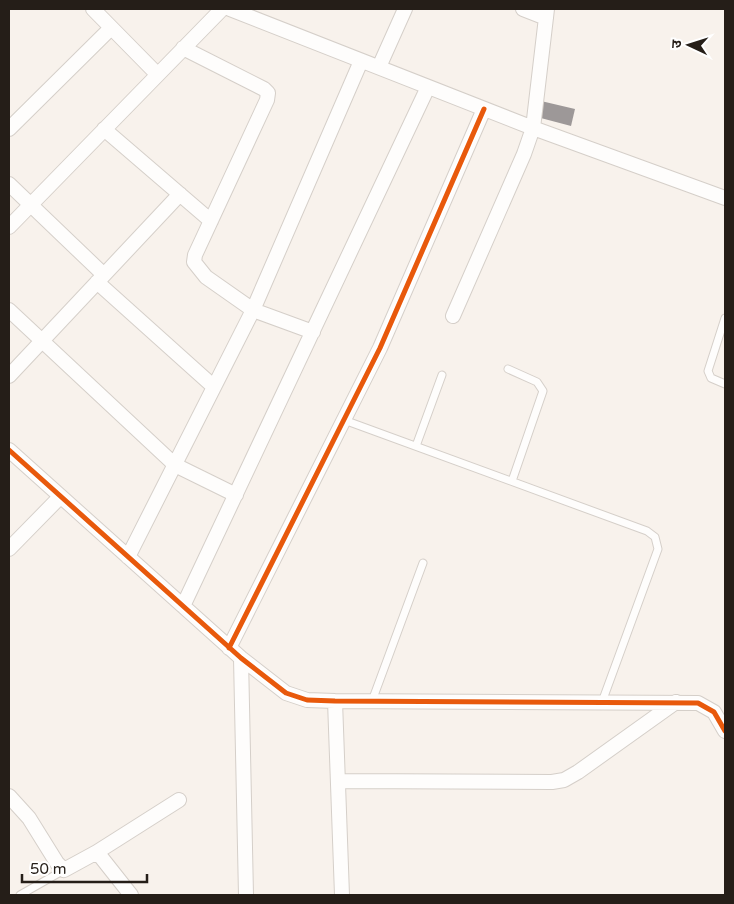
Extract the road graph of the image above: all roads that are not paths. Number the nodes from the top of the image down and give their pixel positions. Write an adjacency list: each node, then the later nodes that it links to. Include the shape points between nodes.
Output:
1 (93, 9): 7 (street)
2 (222, 9): 8 (street)
3 (230, 9): 9 (street)
4 (405, 9): 10 (street)
5 (523, 9): 6 (street)
6 (546, 13): 14 (street)
7 (112, 28): 11 (street); 15 (street)
8 (183, 48): 11 (street); 21 (street, via 268,93)
9 (361, 61): 10 (street); 25 (street)
10 (379, 68): 12 (street)
11 (157, 74): 16 (street)
12 (428, 87): 13 (street); 28 (street)
13 (484, 109): 14 (street); 35 (street, via 380,348)
14 (532, 128): 19 (street); 26 (street, via 524,154)
15 (9, 129)
16 (104, 129): 18 (street); 20 (street)
17 (9, 184): 20 (street)
18 (180, 194): 21 (street); 23 (street)
19 (725, 198)
20 (30, 204): 22 (street); 23 (street)
21 (211, 221): 25 (street, via 194,262 206,277)
22 (9, 227)
23 (101, 278): 29 (street); 34 (street)
24 (9, 310): 29 (street)
25 (253, 310): 28 (street); 34 (street)
26 (453, 316)
27 (725, 318): 33 (lane, via 708,371 711,378)
28 (313, 332): 40 (street)
29 (42, 340): 32 (street); 38 (street)
30 (508, 369): 39 (lane, via 537,382 543,391)
31 (442, 375): 36 (lane)
32 (9, 376)
33 (725, 384)
34 (214, 387): 38 (street)
35 (344, 420): 36 (lane); 46 (street)
36 (416, 446): 39 (lane)
37 (9, 450): 41 (street)
38 (174, 465): 40 (street); 43 (street)
39 (512, 482): 50 (lane, via 647,531 655,537 658,549)
40 (236, 495): 45 (street)
41 (60, 496): 42 (street); 43 (street)
42 (9, 549)
43 (128, 557): 45 (street)
44 (423, 563): 49 (lane)
45 (183, 606): 46 (street)
46 (229, 648): 47 (street)
47 (241, 658): 48 (street, via 286,693 307,700); 60 (street)
48 (335, 701): 49 (street); 53 (street)
49 (372, 701): 50 (street)
50 (602, 702): 51 (street)
51 (676, 702): 52 (street, via 707,706); 53 (street, via 564,780)
52 (725, 731)
53 (338, 781): 61 (street)
54 (9, 796): 57 (street, via 29,818)
55 (179, 800): 56 (street)
56 (97, 852): 57 (street); 59 (street)
57 (64, 870): 58 (lane)
58 (20, 895)
59 (131, 895)
60 (246, 895)
61 (342, 895)

